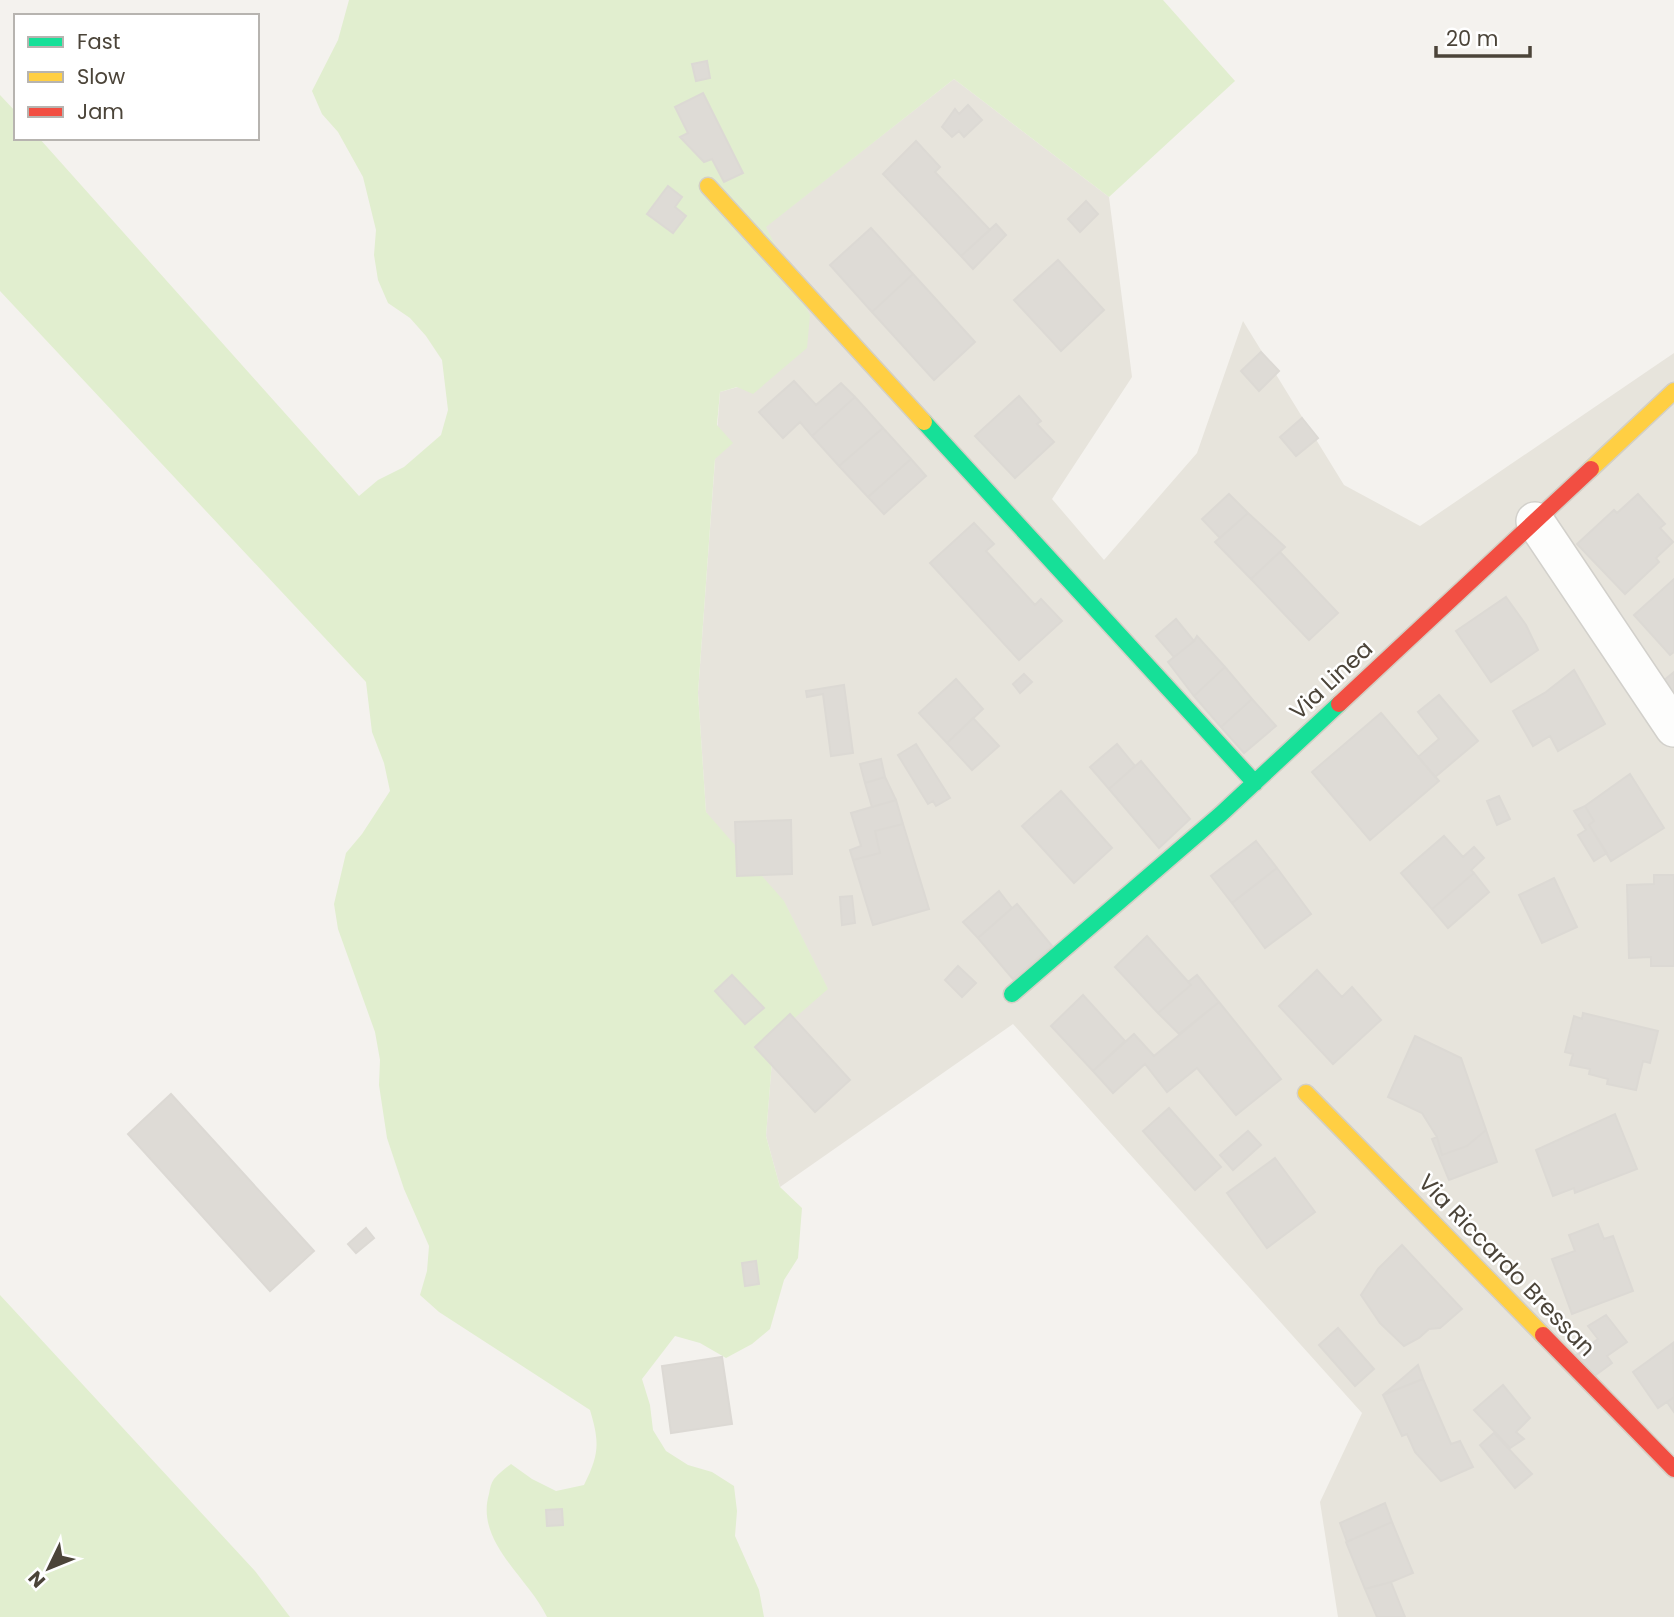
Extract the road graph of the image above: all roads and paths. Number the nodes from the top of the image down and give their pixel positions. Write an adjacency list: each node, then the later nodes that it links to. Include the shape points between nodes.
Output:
1 (708, 186): 5 (street)
2 (1674, 391): 3 (street, Via Linea)
3 (1535, 521): 4 (street); 5 (street, Via Linea)
4 (1674, 728)
5 (1255, 783): 6 (street, Via Linea)
6 (1012, 995)
7 (1306, 1093): 8 (street, Via Riccardo Bressan)
8 (1674, 1469)

